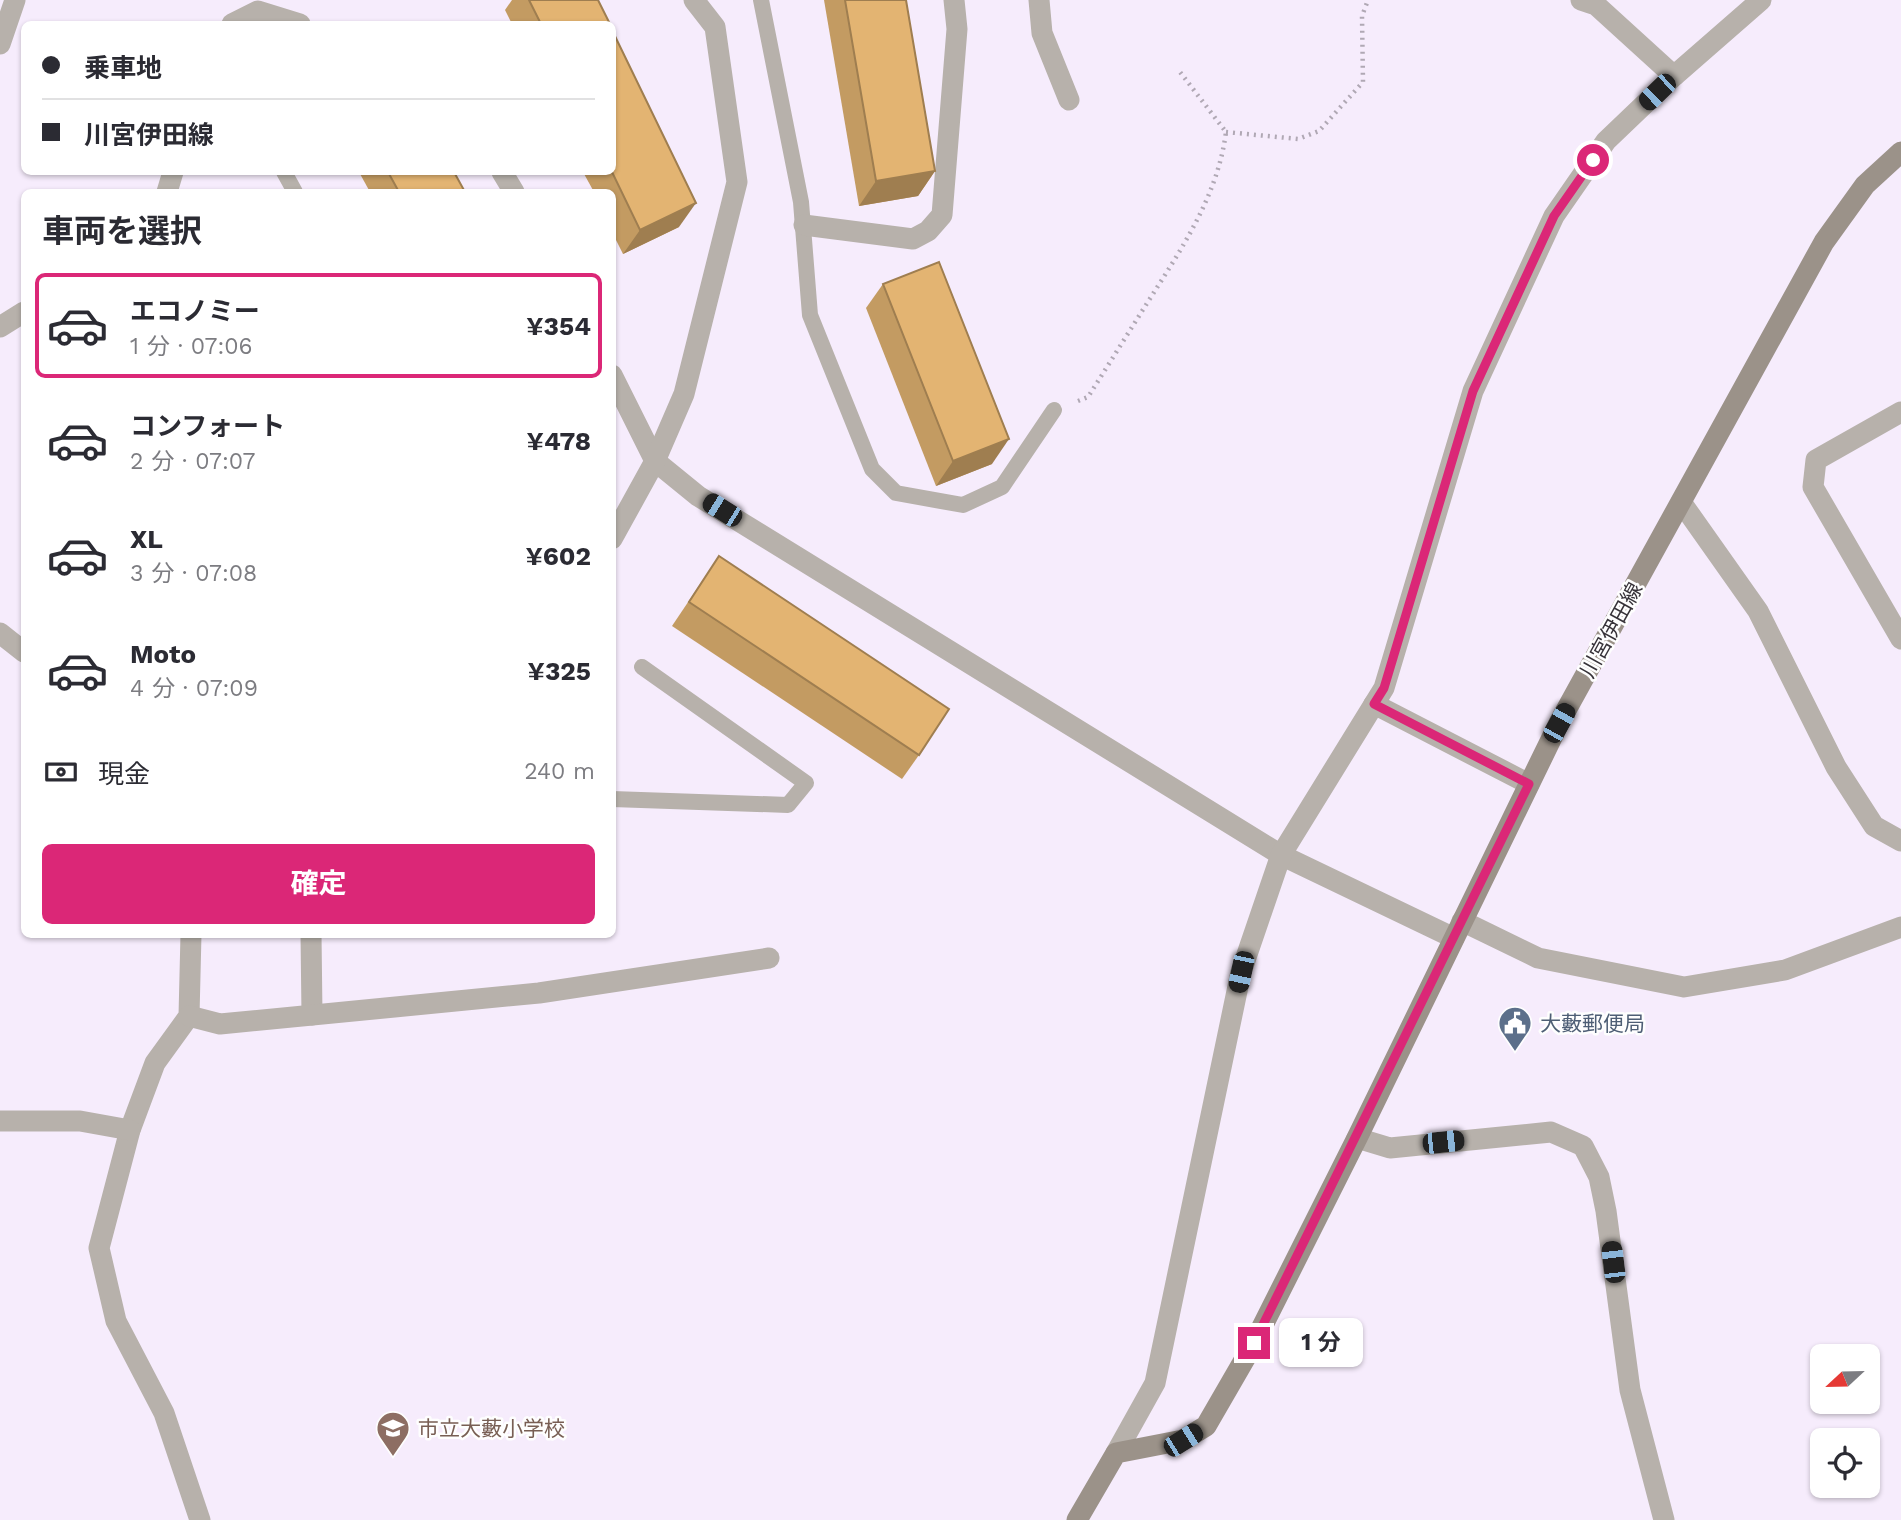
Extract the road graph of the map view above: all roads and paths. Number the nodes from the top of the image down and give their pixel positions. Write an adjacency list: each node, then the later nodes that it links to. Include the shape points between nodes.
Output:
1 (15, 0): 11 (street)
2 (694, 0): 23 (street, via 715,27 737,182 684,394)
3 (761, 0): 17 (lane)
4 (954, 0): 17 (street, via 957,29 942,215 913,239)
5 (1038, 0): 14 (street, via 1042,33)
6 (1368, 0): 15 (path, via 1362,16 1363,82 1319,131 1298,139)
7 (1581, 0): 13 (street, via 1596,5)
8 (1761, 0): 13 (street)
9 (238, 21): 10 (street, via 258,10)
10 (291, 21)
11 (0, 44)
12 (1180, 72): 15 (path)
13 (1674, 76): 30 (street, via 1606,141 1554,216 1473,391 1384,688)
14 (1069, 100)
15 (1226, 132): 21 (path, via 1223,160 1207,202 1169,269 1088,397)
16 (1901, 152): 24 (main road, 川宮伊田線, via 1866,185 1824,242)
17 (804, 225): 21 (lane, via 810,315 872,468 896,493 964,505 1002,487)
18 (21, 314): 19 (street)
19 (0, 327)
20 (616, 383): 23 (street)
21 (1054, 410)
22 (1901, 412): 27 (street, via 1816,460 1813,487)
23 (655, 461): 25 (street); 34 (street, via 698,496)
24 (1681, 502): 31 (main road, 川宮伊田線); 33 (street, via 1758,611 1836,766 1874,826)
25 (616, 532)
26 (0, 632): 28 (street)
27 (1901, 639)
28 (21, 650)
29 (642, 667): 32 (lane, via 806,783 788,806)
30 (1374, 704): 31 (street); 34 (street)
31 (1529, 784): 36 (main road, 川宮伊田線)
32 (616, 799)
33 (1901, 841)
34 (1281, 855): 36 (street); 45 (street, via 1241,972 1155,1383)
35 (1901, 927): 36 (street, via 1785,971 1684,987 1538,958)
36 (1458, 929): 44 (main road, 川宮伊田線)
37 (191, 938): 41 (street)
38 (311, 938): 40 (street)
39 (769, 958): 40 (street, via 538,993)
40 (312, 1015): 41 (street, via 220,1024)
41 (189, 1016): 43 (street, via 155,1063)
42 (0, 1121): 43 (street, via 80,1121)
43 (130, 1130): 46 (street, via 99,1248 116,1321 164,1413)
44 (1357, 1138): 45 (main road, 川宮伊田線, via 1254,1343 1206,1426 1183,1440); 48 (street, via 1390,1147 1551,1132 1583,1146 1598,1177 1606,1211 1630,1390)
45 (1116, 1453): 47 (main road)
46 (201, 1520)
47 (1077, 1520)
48 (1664, 1520)

